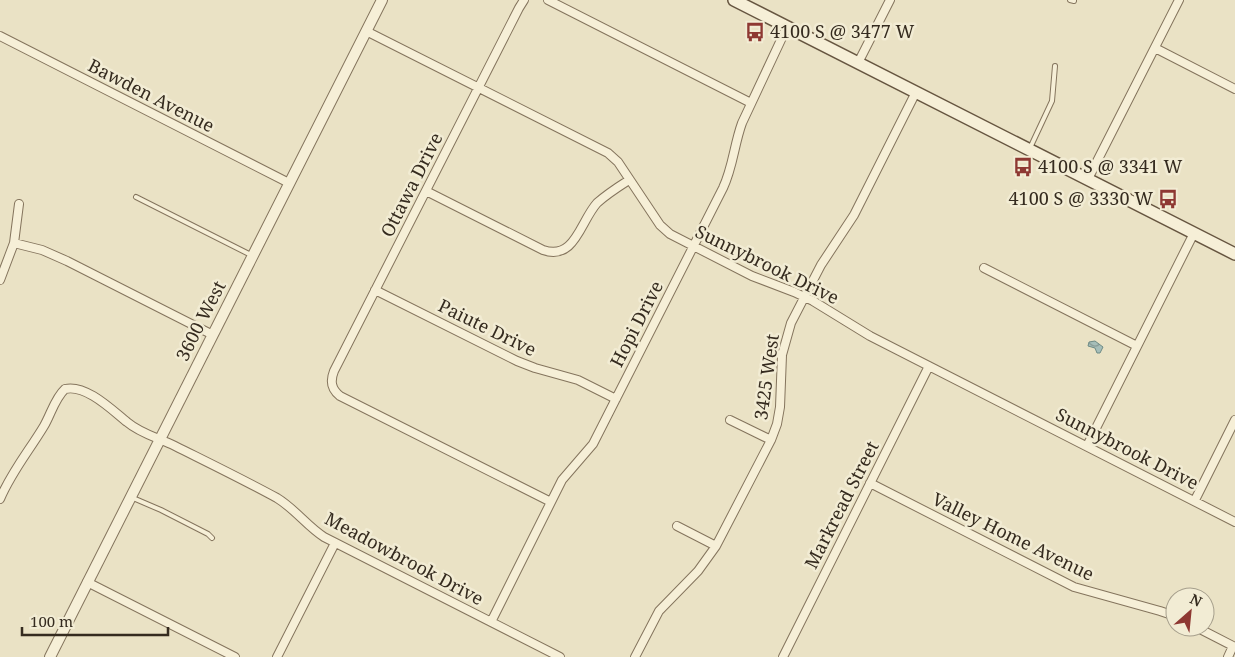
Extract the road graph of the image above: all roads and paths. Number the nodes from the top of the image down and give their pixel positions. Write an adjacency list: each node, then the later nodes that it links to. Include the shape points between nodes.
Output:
1 (382, 0): 8 (street, 3600 West)
2 (524, 0): 13 (street, Ottawa Drive)
3 (548, 0): 16 (street)
4 (734, 0): 7 (main road)
5 (890, 0): 11 (street)
6 (1179, 0): 10 (street)
7 (788, 27): 11 (main road); 16 (street, Hopi Drive)
8 (366, 31): 13 (street, Sunnybrook Drive); 20 (street, 3600 West)
9 (0, 36): 20 (street, Bawden Avenue)
10 (1155, 48): 14 (street); 18 (street)
11 (858, 63): 15 (main road)
12 (1056, 66): 17 (lane, via 1052,101)
13 (479, 87): 19 (street, Sunnybrook Drive, via 608,152); 21 (street, Ottawa Drive)
14 (1235, 89)
15 (916, 92): 17 (main road); 32 (street, 3425 West, via 851,221 824,258)
16 (752, 102): 26 (street, Hopi Drive, via 739,131 732,166)
17 (1029, 149): 18 (main road)
18 (1088, 179): 24 (main road)
19 (629, 180): 21 (street, via 597,203 568,247 554,252 543,250); 26 (street, Sunnybrook Drive, via 662,228)
20 (289, 183): 28 (street, 3600 West)
21 (426, 191): 31 (street, Ottawa Drive)
22 (136, 197): 28 (lane)
23 (19, 204): 25 (street)
24 (1194, 233): 27 (main road); 34 (street)
25 (14, 243): 30 (street); 33 (street, via 67,261)
26 (694, 246): 32 (street, Sunnybrook Drive, via 752,276); 36 (street, Hopi Drive)
27 (1235, 254)
28 (253, 256): 33 (street, 3600 West)
29 (984, 268): 34 (street)
30 (0, 280)
31 (375, 290): 36 (street, Paiute Drive, via 517,361 578,380); 46 (street, Ottawa Drive, via 334,371 333,389 340,396)
32 (804, 296): 35 (street, Sunnybrook Drive, via 860,331); 40 (street, 3425 West, via 784,344 780,407)
33 (213, 335): 39 (street, 3600 West)
34 (1137, 346): 41 (street)
35 (929, 366): 41 (street, Sunnybrook Drive); 42 (street, Markread Street)
36 (616, 399): 46 (street, Hopi Drive, via 590,449 566,476)
37 (730, 420): 40 (street)
38 (1235, 420): 45 (street)
39 (160, 439): 43 (street, 3600 West); 44 (street, Meadowbrook Drive, via 130,425 100,400 76,389 65,389); 50 (street, Meadowbrook Drive, via 277,498)
40 (771, 440): 51 (street, 3425 West)
41 (1087, 446): 45 (street, Sunnybrook Drive)
42 (870, 483): 53 (street, Valley Home Avenue, via 1074,587); 62 (street, Markread Street)
43 (131, 497): 49 (lane); 52 (street, 3600 West)
44 (0, 499)
45 (1195, 500): 47 (street, Sunnybrook Drive)
46 (551, 502): 54 (street, Hopi Drive)
47 (1235, 522)
48 (677, 526): 51 (street)
49 (212, 538)
50 (335, 543): 54 (street, Meadowbrook Drive); 59 (street)
51 (716, 546): 61 (street, 3425 West, via 698,571 659,611)
52 (88, 582): 57 (street, 3600 West); 58 (street)
53 (1165, 613)
54 (491, 622): 60 (street, Meadowbrook Drive)
55 (1215, 637): 56 (street)
56 (1234, 647): 63 (street)
57 (50, 657)
58 (235, 657)
59 (277, 657)
60 (560, 657)
61 (635, 657)
62 (783, 657)
63 (1228, 657)

